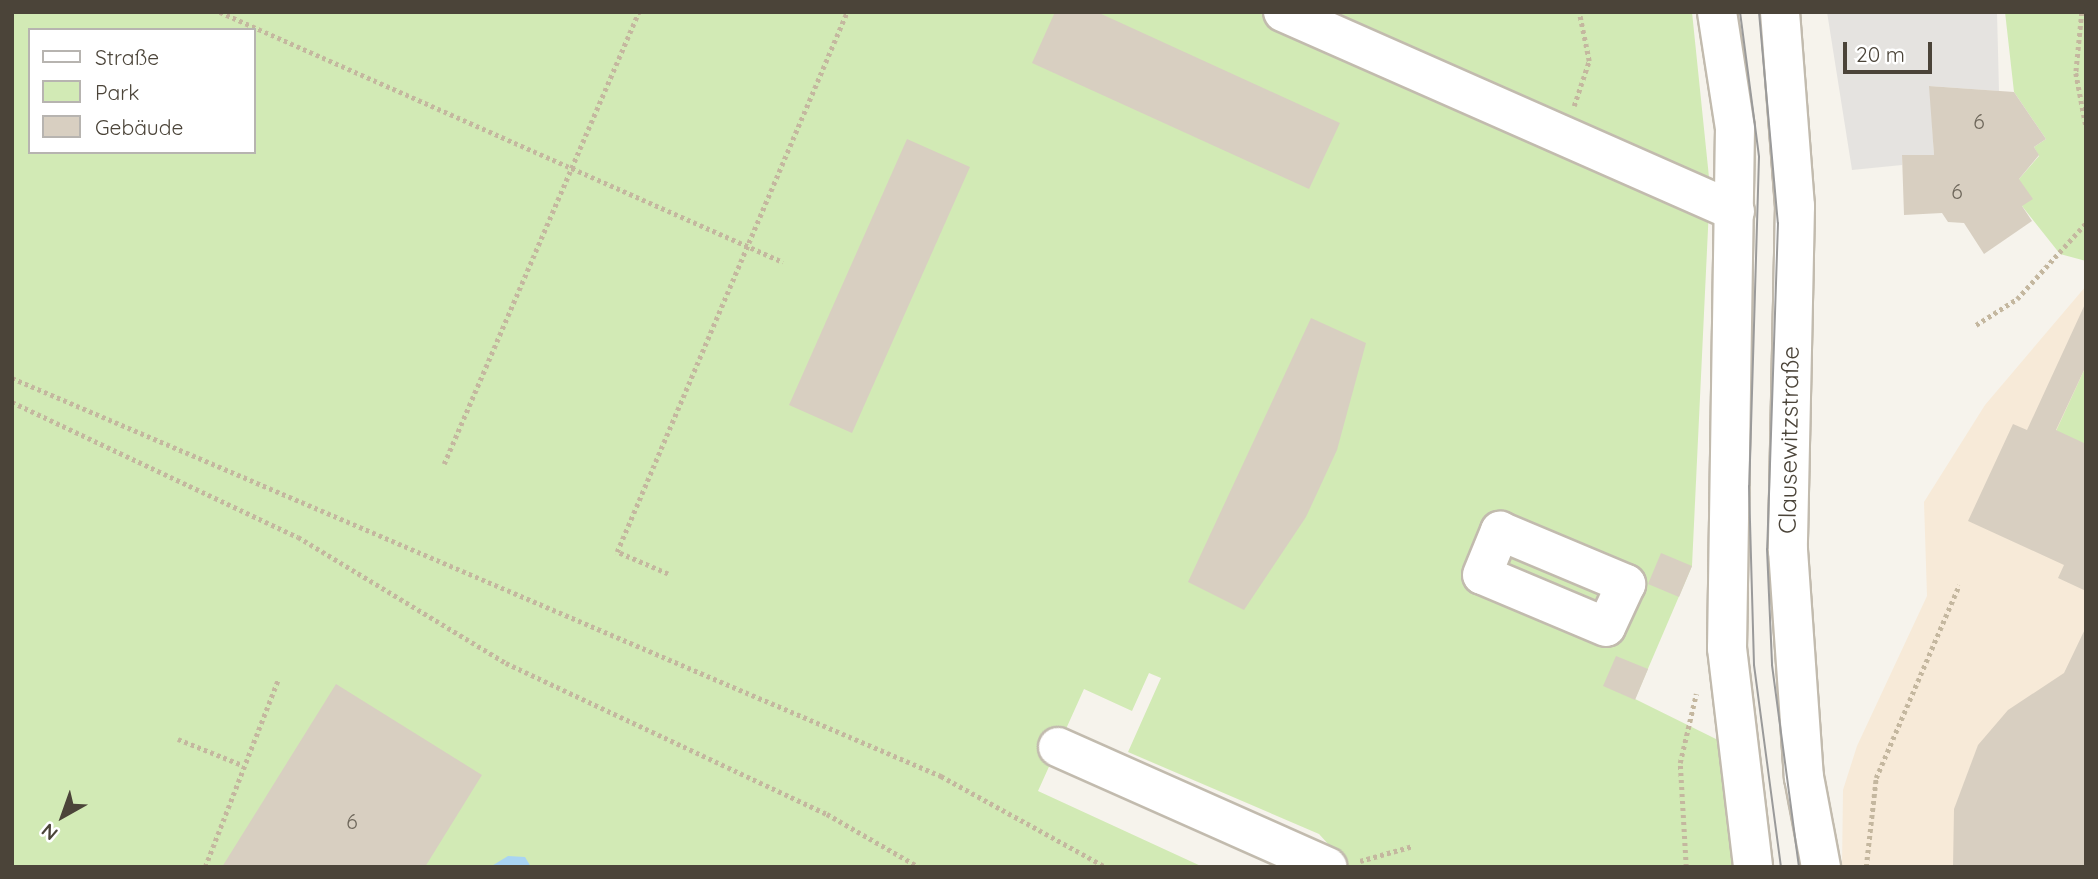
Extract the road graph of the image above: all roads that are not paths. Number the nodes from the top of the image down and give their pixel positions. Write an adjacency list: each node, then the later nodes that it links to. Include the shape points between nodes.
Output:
1 (1283, 12): 4 (street)
2 (1717, 12): 4 (street, via 1735,128)
3 (1780, 12): 8 (street, Clausewitzstraße, via 1795,206 1788,550 1804,777)
4 (1735, 211): 7 (street, via 1727,648)
5 (1058, 747): 6 (street)
6 (1338, 866)
7 (1753, 867)
8 (1821, 867)

